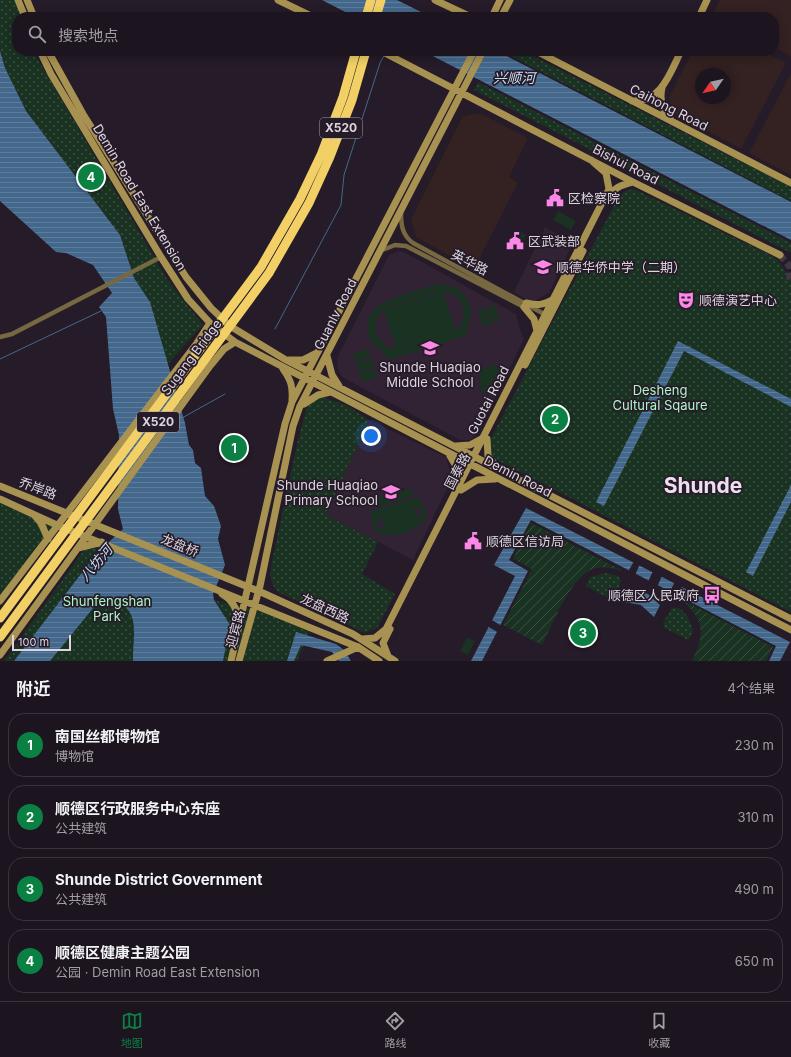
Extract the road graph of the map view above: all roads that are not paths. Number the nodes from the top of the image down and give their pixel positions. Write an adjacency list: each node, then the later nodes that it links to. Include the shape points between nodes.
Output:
1 (18, 0): 11 (street)
2 (26, 0): 12 (street)
3 (278, 0): 13 (street)
4 (371, 0): 14 (highway)
5 (435, 0): 10 (street)
6 (500, 0): 17 (street)
7 (510, 0): 18 (street)
8 (708, 0): 19 (street)
9 (380, 2): 15 (highway)
10 (445, 3): 16 (street)
11 (23, 12)
12 (32, 12)
13 (303, 12)
14 (367, 12)
15 (377, 12)
16 (462, 12)
17 (494, 12)
18 (504, 12)
19 (702, 12)
20 (42, 56): 40 (street, Demin Road East Extension)
21 (51, 56): 50 (street, Demin Road East Extension, via 87,121 186,277 211,308 230,326)
22 (354, 56): 92 (highway, Sugang Bridge / X520, via 320,155 300,199 261,267)
23 (365, 56): 96 (highway, Sugang Bridge / X520, via 352,100 330,159 309,203 269,273)
24 (390, 56): 30 (street, Bishui Road)
25 (471, 56): 30 (street, Guanlv Road)
26 (480, 56): 31 (street, Guanlv Road)
27 (545, 56): 32 (street, Caihong Road)
28 (678, 56): 29 (street)
29 (663, 86): 32 (street, via 648,99); 33 (street, via 663,108)
30 (454, 87): 31 (street, Bishui Road); 48 (street, Guanlv Road)
31 (462, 92): 34 (street, Bishui Road); 37 (street, Guanlv Road)
32 (627, 100): 33 (street, Caihong Road)
33 (676, 125): 36 (street, Caihong Road)
34 (591, 160): 35 (street, Bishui Road); 41 (street, Guotai Road, via 606,174 608,189)
35 (633, 182): 39 (street, Bishui Road); 43 (street, 国泰路, via 612,191)
36 (791, 183)
37 (401, 211): 38 (street, Guanlv Road); 42 (street, 英华路, via 401,225 408,239)
38 (380, 251): 42 (street, 英华路, via 395,245 406,246); 49 (street, Guanlv Road)
39 (780, 255)
40 (161, 257): 44 (street, Demin Road East Extension, via 188,299); 46 (street, via 12,334)
41 (554, 298): 42 (street, via 548,303); 43 (street, Guotai Road)
42 (525, 305): 43 (street, 英华路); 45 (street, via 534,319)
43 (547, 317): 45 (street, Guotai Road); 60 (street, 国泰路)
44 (210, 323): 47 (street, Demin Road East Extension); 69 (street)
45 (537, 331): 60 (street, Guotai Road)
46 (0, 337)
47 (235, 342): 51 (street, Demin Road); 74 (street, via 224,349 210,366)
48 (319, 352): 50 (street, via 303,360); 52 (street, Guanlv Road)
49 (327, 356): 53 (street, Guanlv Road); 56 (street, via 332,375)
50 (286, 360): 52 (street, Demin Road East Extension)
51 (282, 367): 54 (street, Demin Road); 58 (street, via 293,388)
52 (309, 371): 53 (street, Demin Road East Extension); 54 (street, Guanlv Road)
53 (317, 376): 55 (street, Guanlv Road); 56 (street, Demin Road East Extension)
54 (305, 379): 55 (street, Demin Road); 58 (street, Guanlv Road)
55 (313, 383): 57 (street, Demin Road); 59 (street, Guanlv Road)
56 (340, 388): 61 (street, Demin Road East Extension)
57 (330, 392): 59 (street, via 311,398); 62 (street, Demin Road)
58 (292, 402): 81 (street, Guanlv Road)
59 (300, 406): 87 (street, Guanlv Road, via 293,426)
60 (485, 438): 61 (street, via 470,445); 63 (street, 国泰路); 65 (street, via 488,456)
61 (453, 446): 63 (street, Demin Road East Extension)
62 (447, 453): 64 (street, Demin Road); 68 (street, via 456,466)
63 (476, 458): 64 (street); 65 (street, Demin Road East Extension)
64 (471, 466): 66 (street, Demin Road); 68 (street)
65 (499, 470): 93 (street, Demin Road East Extension)
66 (497, 479): 68 (street, via 477,480); 95 (street, Demin Road)
67 (0, 486): 71 (street, 乔岸路)
68 (460, 488): 97 (street, via 386,629 377,637); 100 (street, 国泰路, via 384,643)
69 (79, 498): 71 (street, via 65,508); 73 (street)
70 (0, 499): 72 (street, 乔岸路)
71 (55, 507): 73 (street, 乔岸路)
72 (32, 513): 75 (street, 乔岸路); 77 (street, via 41,522)
73 (68, 513): 74 (street, 乔岸路); 75 (street)
74 (96, 523): 76 (street); 82 (street, 龙盘桥)
75 (59, 526): 76 (street, 乔岸路); 77 (street)
76 (86, 536): 78 (street, 龙盘桥); 79 (street)
77 (48, 539): 80 (street)
78 (102, 542): 79 (street); 84 (street, 龙盘桥)
79 (78, 548): 83 (street)
80 (30, 561): 83 (street, via 53,544 63,547 68,557); 86 (street)
81 (252, 568): 82 (street, via 245,576 238,578); 85 (street, Guanlv Road)
82 (218, 574): 85 (street, 龙盘桥)
83 (56, 579): 99 (street)
84 (206, 584): 89 (street, 龙盘桥); 94 (street, via 228,598 237,612)
85 (245, 585): 87 (street, 龙盘西路); 89 (street, Guanlv Road)
86 (8, 589): 88 (street); 90 (street)
87 (258, 591): 91 (street, Guanlv Road); 97 (street, 龙盘西路)
88 (0, 597)
89 (244, 600): 91 (street, 龙盘桥); 94 (street, Guanlv Road)
90 (0, 601)
91 (254, 604): 98 (street, 龙盘桥); 103 (street, 迎宾路)
92 (0, 618)
93 (791, 619)
94 (239, 624): 102 (street, Guanlv Road)
95 (791, 630)
96 (0, 637)
97 (362, 639): 100 (street, 龙盘西路)
98 (358, 647): 101 (street); 104 (street, 龙盘桥)
99 (0, 655)
100 (388, 656): 105 (street, 龙盘西路)
101 (328, 660)
102 (231, 661)
103 (239, 661)
104 (379, 661)
105 (395, 661)

